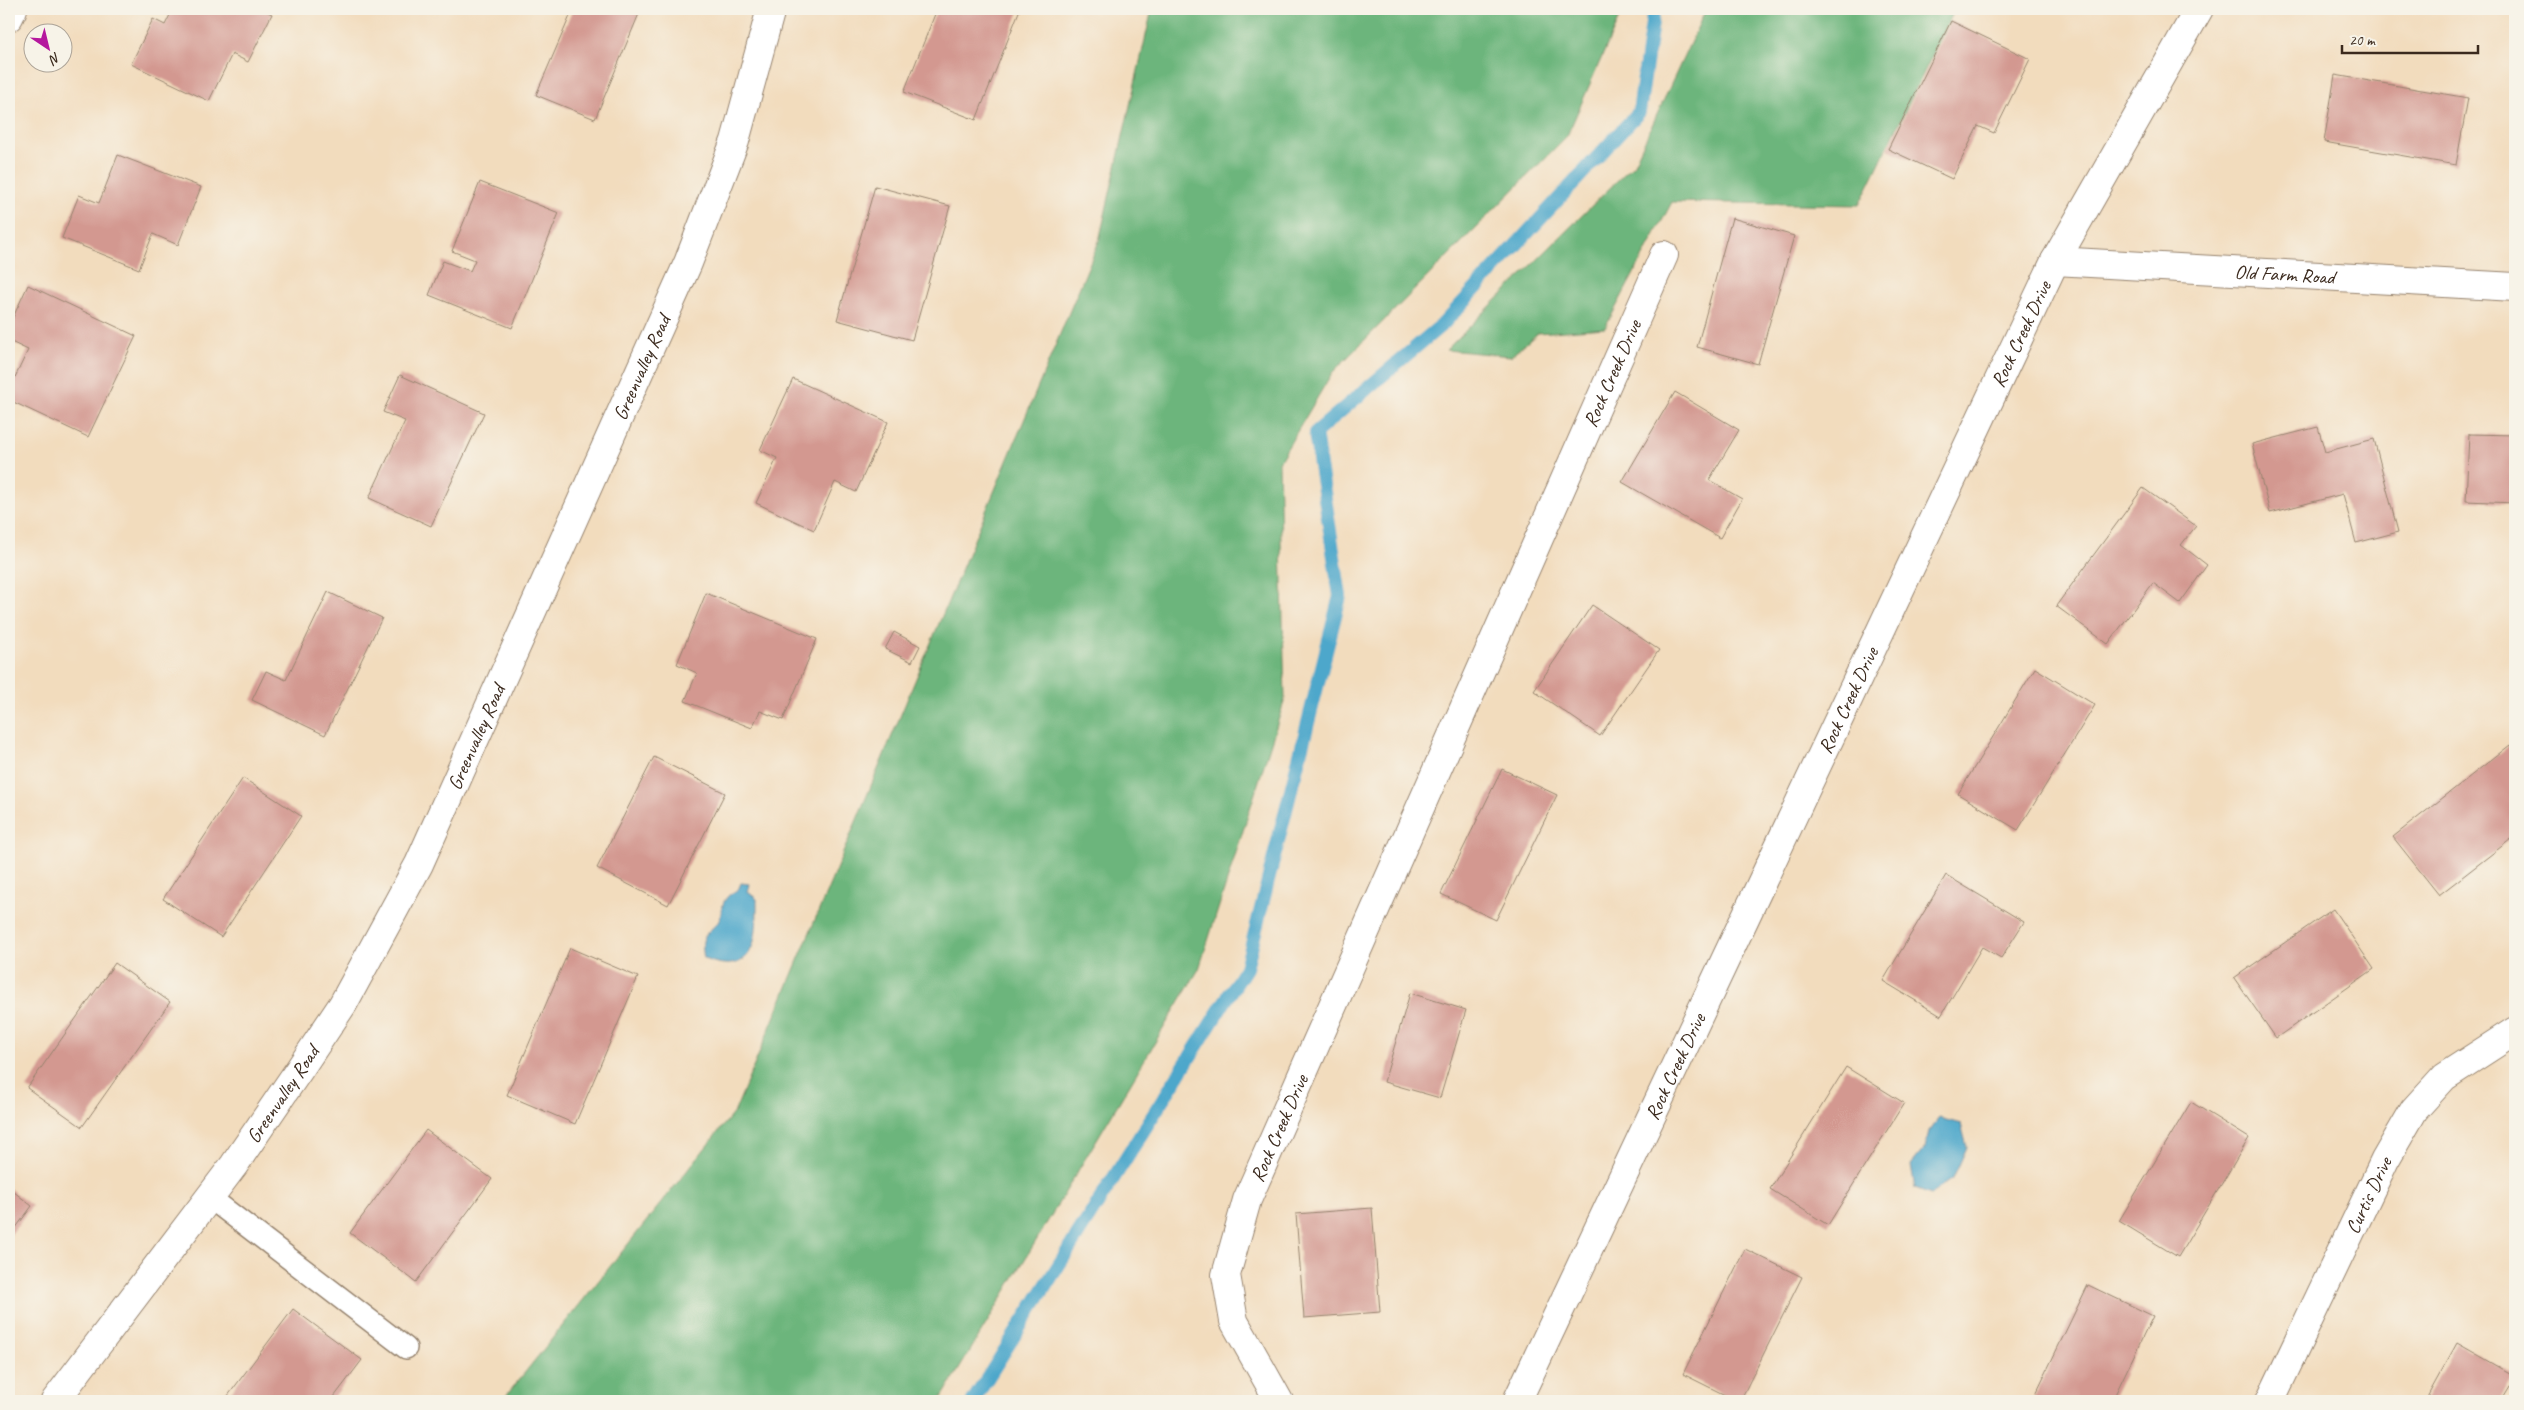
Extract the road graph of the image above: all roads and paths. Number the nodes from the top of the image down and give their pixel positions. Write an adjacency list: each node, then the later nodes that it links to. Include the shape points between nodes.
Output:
1 (13, 9): 4 (street)
2 (771, 9): 9 (street, Greenvalley Road, via 735,141 688,263 419,864 343,1004 300,1070)
3 (2199, 9): 6 (street, Rock Creek Drive)
4 (9, 18)
5 (1664, 255): 12 (street, Rock Creek Drive, via 1247,1200 1226,1275 1234,1321)
6 (2055, 261): 7 (street, Old Farm Road); 13 (street, Rock Creek Drive)
7 (2515, 286)
8 (2515, 1031): 14 (street, Curtis Drive, via 2444,1077 2414,1110 2385,1160)
9 (209, 1196): 10 (lane); 11 (street, Greenvalley Road)
10 (406, 1348)
11 (55, 1401)
12 (1279, 1401)
13 (1517, 1401)
14 (2270, 1401)

